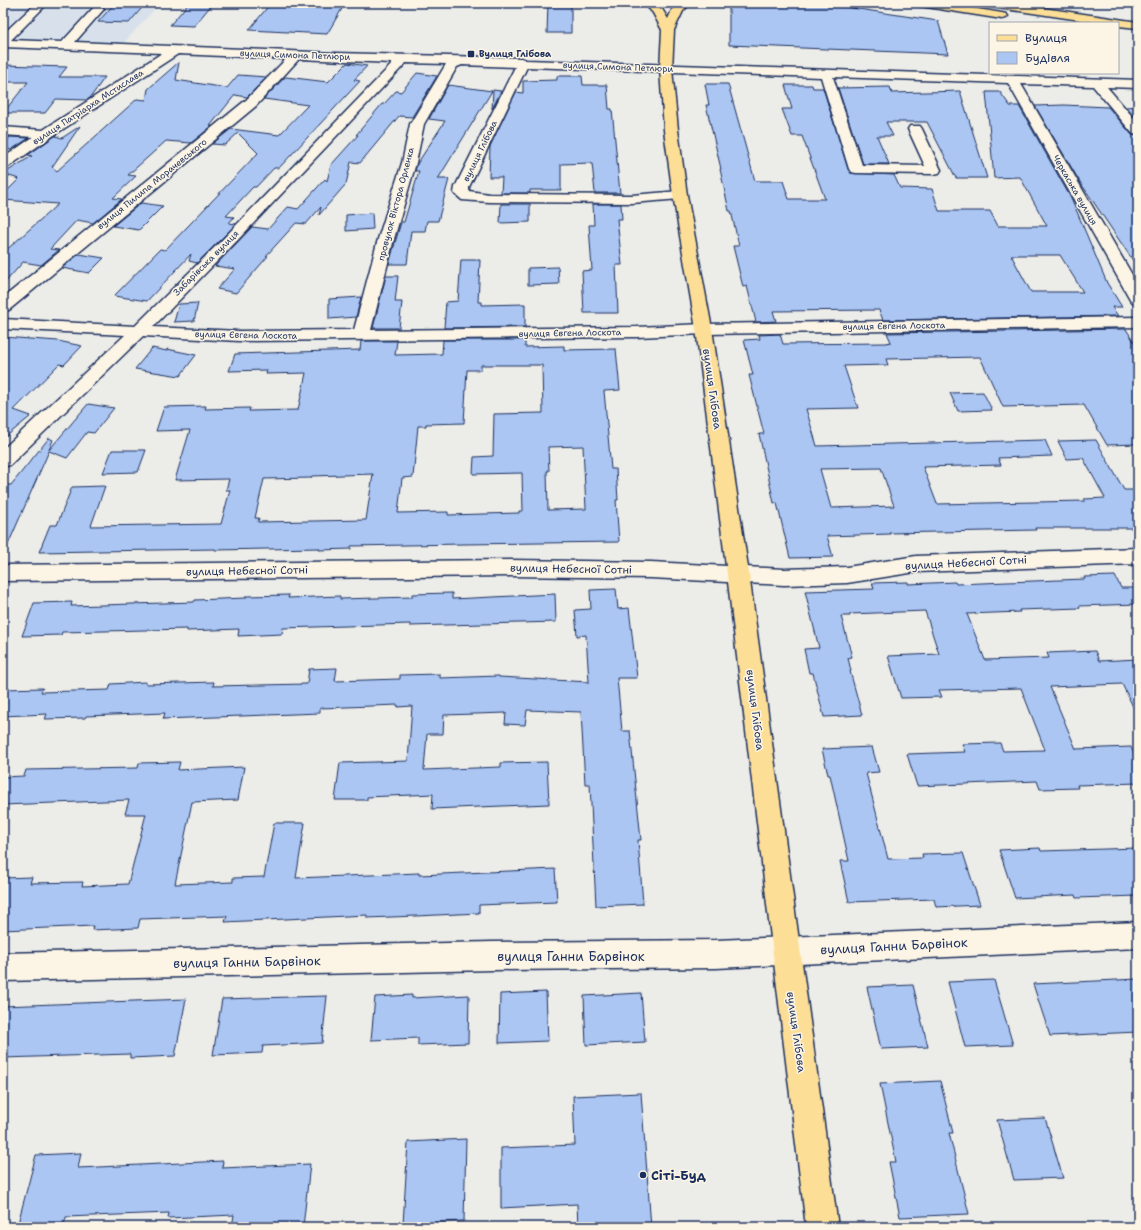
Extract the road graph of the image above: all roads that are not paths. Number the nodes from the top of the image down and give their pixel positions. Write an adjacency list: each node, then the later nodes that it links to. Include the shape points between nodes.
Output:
1 (42, 3): 12 (street)
2 (650, 3): 11 (main road, via 658,11)
3 (685, 3): 11 (main road, вулиця Глібова, via 678,10)
4 (920, 3): 7 (main road)
5 (985, 3): 8 (main road)
6 (98, 9): 13 (street)
7 (1042, 22)
8 (1117, 22)
9 (1119, 22): 10 (main road)
10 (1138, 25)
11 (668, 30): 19 (main road, вулиця Глібова)
12 (3, 42): 13 (street, вулиця Симона Петлюри)
13 (65, 46): 14 (street, вулиця Симона Петлюри)
14 (174, 51): 15 (street, вулиця Симона Петлюри); 27 (street, вулиця Патріарха Мстислава)
15 (295, 56): 16 (street, вулиця Симона Петлюри); 31 (street, вулиця Пилипа Морачевського, via 251,103)
16 (403, 59): 17 (street, вулиця Симона Петлюри); 35 (street, Забарівська вулиця)
17 (460, 61): 18 (street, вулиця Симона Петлюри); 36 (street, провулок Віктора Орленка, via 452,65 417,124 409,163)
18 (521, 62): 19 (street, вулиця Симона Петлюри); 29 (street, вулиця Глібова, via 521,67 461,193 467,198 624,199)
19 (666, 69): 20 (street, вулиця Симона Петлюри); 29 (main road, вулиця Глібова)
20 (826, 74): 21 (street, вулиця Симона Петлюри); 24 (street, via 856,169 934,170)
21 (1013, 81): 22 (street, вулиця Симона Петлюри); 30 (street, Черкаська вулиця)
22 (1097, 83): 23 (street, вулиця Симона Петлюри); 26 (street)
23 (1138, 84)
24 (915, 129)
25 (3, 131): 27 (street)
26 (1138, 131)
27 (46, 134): 28 (street, вулиця Патріарха Мстислава)
28 (3, 164)
29 (680, 195): 34 (main road, вулиця Глібова)
30 (1138, 299)
31 (3, 306)
32 (1138, 322): 34 (street, вулиця Євгена Лоскота)
33 (3, 324): 35 (street, вулиця Євгена Лоскота)
34 (704, 329): 36 (street, вулиця Євгена Лоскота); 40 (main road, вулиця Глібова)
35 (138, 332): 36 (street, вулиця Євгена Лоскота, via 239,336); 37 (street, Забарівська вулиця)
36 (361, 335)
37 (3, 460)
38 (1138, 556): 40 (street, вулиця Небесної Сотні, via 916,564 847,576 784,577)
39 (3, 573): 40 (street, вулиця Небесної Сотні, via 510,568)
40 (738, 574): 42 (main road, вулиця Глібова)
41 (1138, 935): 42 (street, вулиця Ганни Барвінок)
42 (786, 952): 43 (street, вулиця Ганни Барвінок); 44 (main road, вулиця Глібова)
43 (3, 967)
44 (822, 1227)

